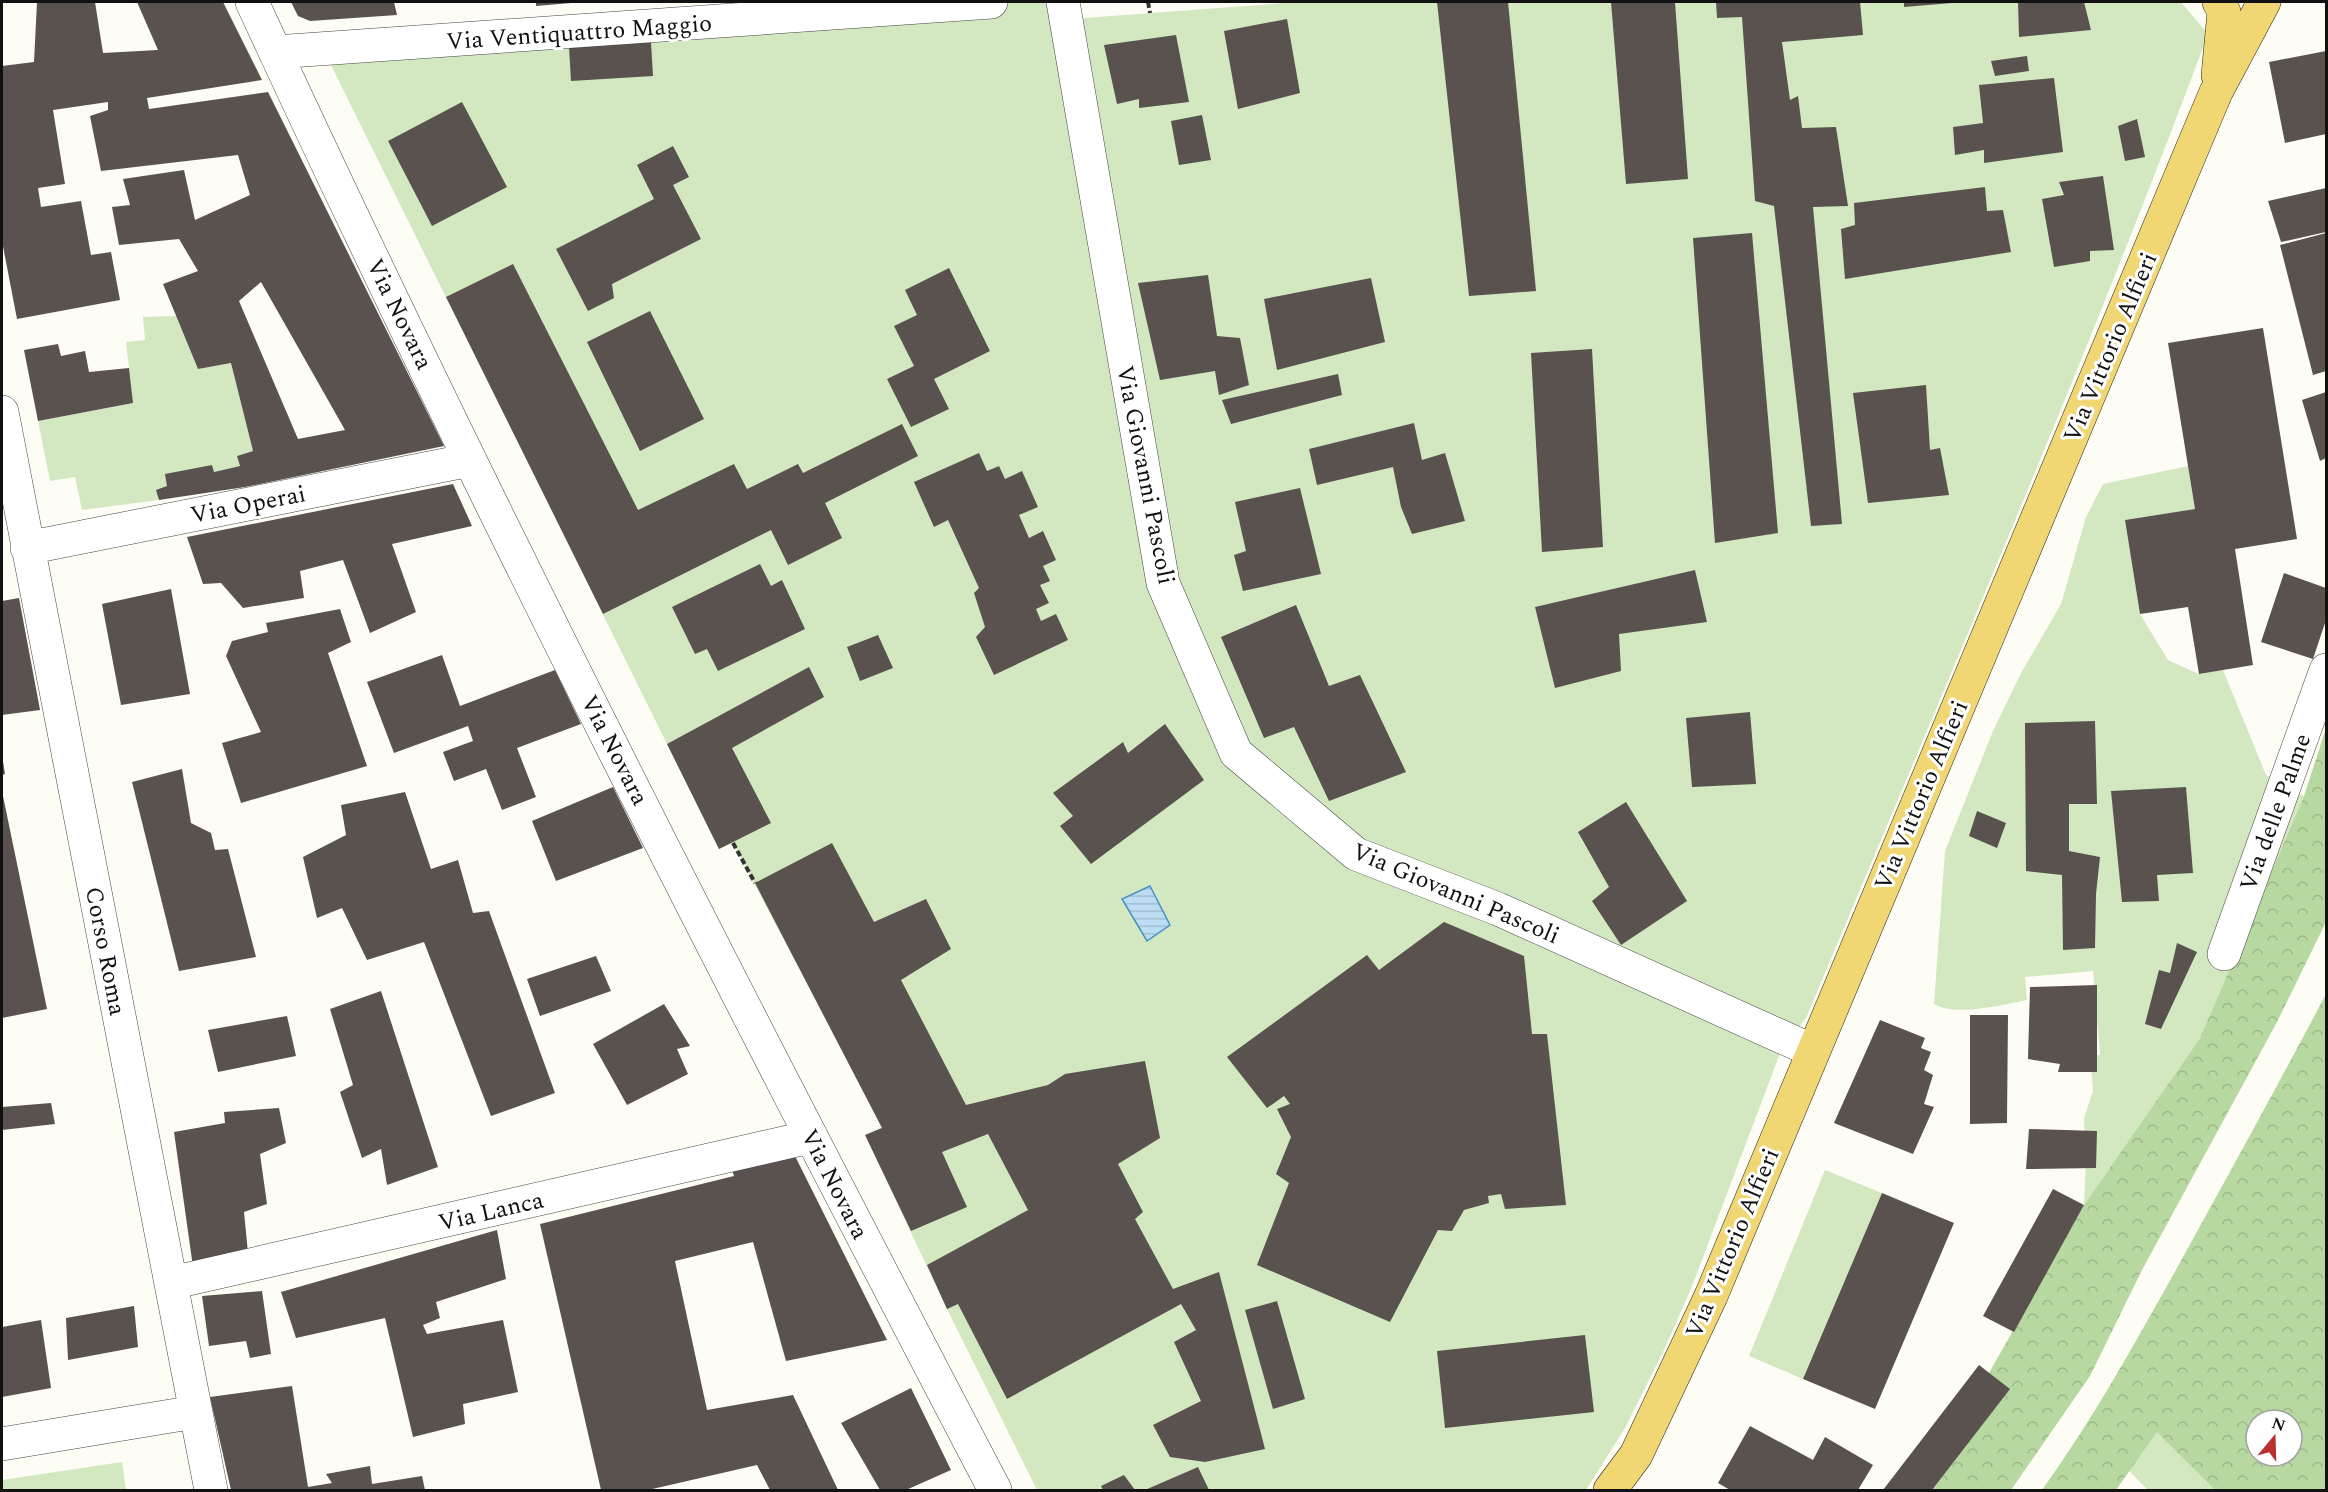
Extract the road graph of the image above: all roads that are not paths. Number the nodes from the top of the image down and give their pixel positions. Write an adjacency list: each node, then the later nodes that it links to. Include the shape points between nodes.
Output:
1 (252, 2): 6 (street, Via Novara)
2 (991, 2): 6 (street, Via Ventiquattro Maggio)
3 (1064, 2): 13 (street, Via Giovanni Pascoli, via 1163,583 1236,753 1356,854 1498,909)
4 (2219, 2): 7 (main road, via 2224,12)
5 (2264, 2): 7 (main road)
6 (275, 52): 9 (street, Via Novara)
7 (2216, 92): 13 (main road, Via Vittorio Alfieri)
8 (2, 412): 10 (street, Corso Roma)
9 (470, 460): 10 (street, Via Operai); 14 (street, Via Novara)
10 (27, 548): 15 (street, Corso Roma)
11 (2326, 669): 12 (street, Via delle Palme)
12 (2224, 954)
13 (1813, 1051): 20 (main road, Via Vittorio Alfieri, via 1711,1296 1636,1455)
14 (810, 1137): 15 (street, Via Lanca); 19 (street, Via Novara)
15 (171, 1283): 16 (street, Corso Roma)
16 (195, 1412): 17 (street); 18 (street, Corso Roma)
17 (2, 1444)
18 (211, 1491)
19 (995, 1491)
20 (1610, 1491)

